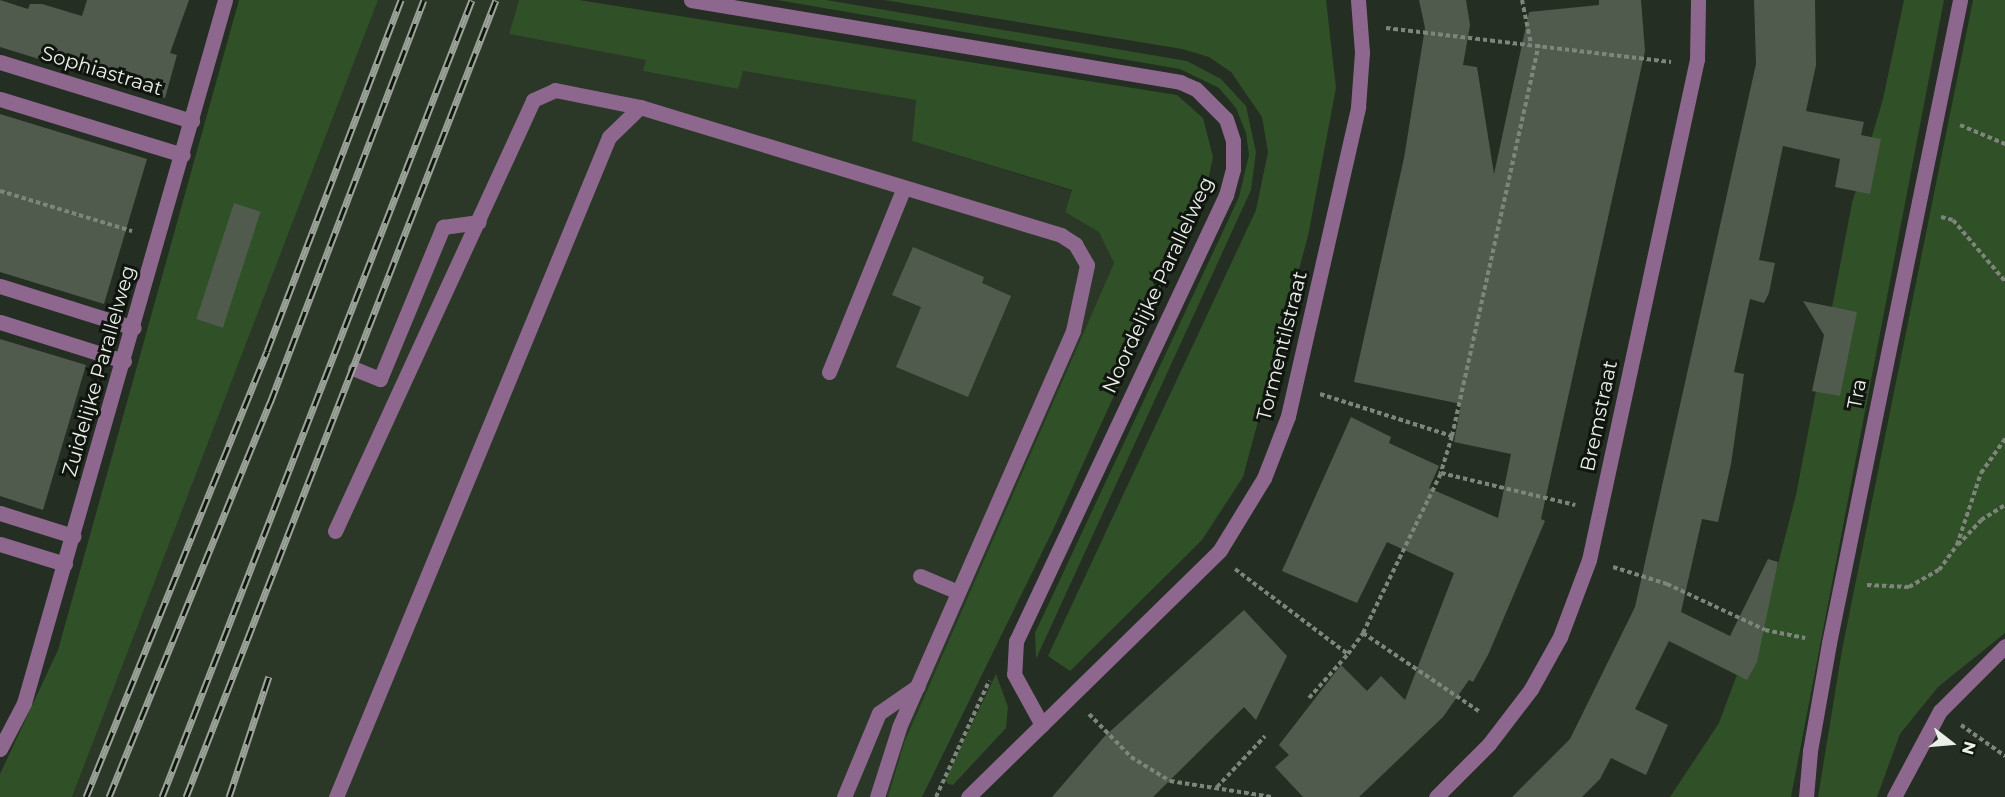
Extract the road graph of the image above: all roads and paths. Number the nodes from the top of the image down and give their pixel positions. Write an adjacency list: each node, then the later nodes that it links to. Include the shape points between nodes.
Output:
1 (225, 0): 14 (street, Zuidelijke Parallelweg)
2 (691, 0): 48 (street, Noordelijke Parallelweg, via 1180,82 1196,90 1226,119 1233,141 1233,169 1226,195)
3 (1358, 0): 7 (street, Tormentilstraat)
4 (1522, 0): 8 (path)
5 (1698, 0): 11 (street, Bremstraat)
6 (1960, 0): 15 (street, Tra)
7 (1360, 26): 8 (path); 30 (street, Tormentilstraat, via 1358,107)
8 (1531, 44): 9 (path)
9 (1539, 45): 11 (path); 31 (path)
10 (0, 62): 14 (street, Sophiastraat)
11 (1695, 65): 35 (street, Bremstraat)
12 (0, 99): 17 (street)
13 (640, 107): 18 (street); 21 (street, via 555,90 533,100); 62 (street, via 609,137)
14 (192, 121): 17 (street, Zuidelijke Parallelweg)
15 (1936, 121): 16 (path, via 1962,125); 20 (street, Tra)
16 (2005, 144)
17 (183, 155): 22 (street, Zuidelijke Parallelweg)
18 (903, 190): 29 (street); 46 (street, via 1061,235 1075,244 1087,265 1073,331)
19 (0, 191): 22 (path)
20 (1917, 211): 23 (path, via 1953,220); 45 (street, Tra)
21 (479, 222): 28 (street, via 443,227 380,379); 37 (street)
22 (159, 240): 26 (street, Zuidelijke Parallelweg)
23 (2005, 281)
24 (0, 286): 26 (street)
25 (0, 322): 27 (street)
26 (134, 328): 27 (street, Zuidelijke Parallelweg)
27 (124, 361): 38 (street, Zuidelijke Parallelweg)
28 (356, 369)
29 (829, 372)
30 (1296, 386): 31 (path); 41 (street, Tormentilstraat, via 1264,478)
31 (1452, 436): 33 (path)
32 (2005, 439): 40 (path, via 1982,473)
33 (1442, 473): 35 (path); 47 (path)
34 (2005, 505): 40 (path, via 1981,520)
35 (1601, 512): 42 (street, Bremstraat)
36 (0, 513): 38 (street)
37 (335, 531)
38 (73, 536): 43 (street, Zuidelijke Parallelweg)
39 (0, 544): 43 (street)
40 (1957, 546): 45 (path, via 1939,570 1909,587)
41 (1215, 555): 51 (path); 53 (street, Tormentilstraat)
42 (1589, 560): 49 (path, via 1667,584 1765,630); 57 (street, Bremstraat, via 1560,637)
43 (64, 564): 59 (street, Zuidelijke Parallelweg, via 24,703)
44 (920, 576): 46 (street)
45 (1842, 581): 49 (street, Tra)
46 (958, 592): 52 (street)
47 (1363, 633): 51 (path); 57 (path)
48 (1016, 641): 56 (street, Noordelijke Parallelweg, via 1014,674); 65 (path, via 997,663)
49 (1830, 643): 69 (street, Tra, via 1809,751)
50 (2005, 646): 55 (street)
51 (1348, 654): 54 (path)
52 (918, 686): 63 (street, via 879,713); 64 (street)
53 (1071, 696): 56 (street, Tormentilstraat); 61 (path, via 1141,763 1170,781)
54 (1309, 698)
55 (1940, 711): 60 (path); 70 (street)
56 (1041, 725): 66 (street)
57 (1503, 727): 68 (street, Bremstraat)
58 (1265, 736): 61 (path)
59 (2, 743)
60 (2005, 756)
61 (1216, 788): 67 (path)
62 (336, 797)
63 (843, 797)
64 (876, 797)
65 (936, 797)
66 (968, 797)
67 (1272, 797)
68 (1436, 797)
69 (1806, 797)
70 (1894, 797)

